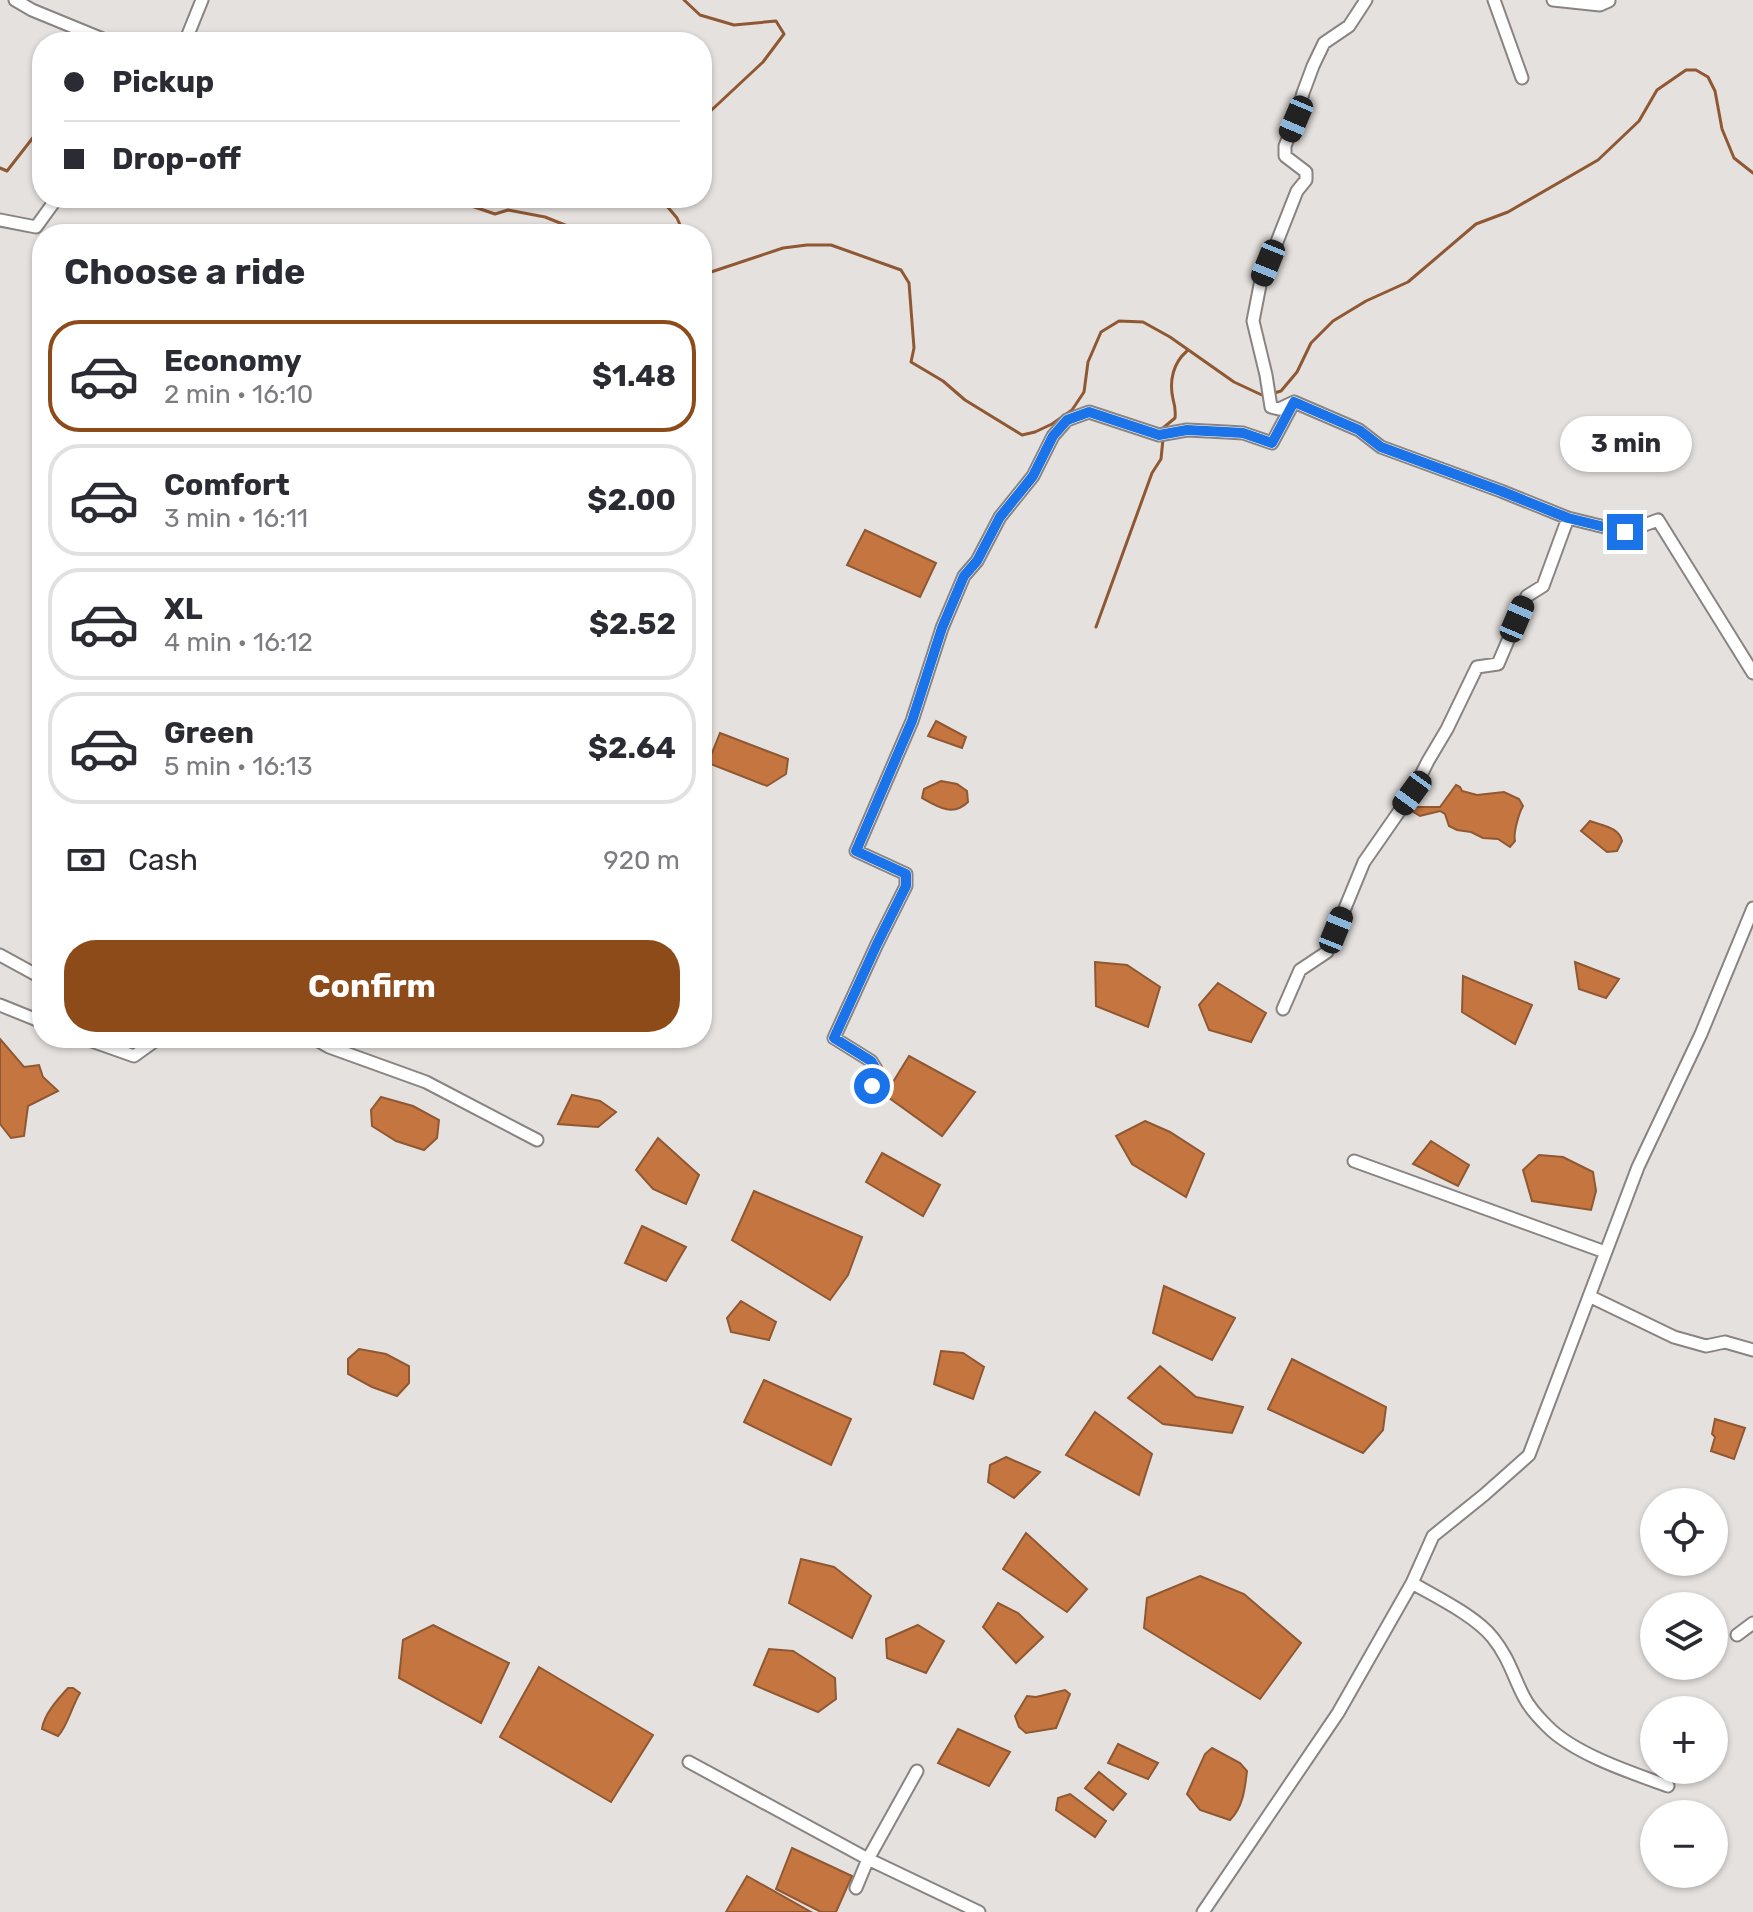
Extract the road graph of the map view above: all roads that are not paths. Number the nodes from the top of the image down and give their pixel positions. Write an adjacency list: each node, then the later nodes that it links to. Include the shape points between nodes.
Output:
1 (15, 0): 8 (street)
2 (202, 0): 9 (street)
3 (1366, 0): 13 (street, via 1349,26 1324,43 1303,93 1285,156 1306,172 1306,180 1260,285 1253,321 1271,407)
4 (1494, 0): 10 (street)
5 (1553, 0): 7 (street)
6 (1609, 1): 7 (street)
7 (1578, 2)
8 (86, 32)
9 (189, 32)
10 (1522, 78)
11 (0, 220): 12 (street)
12 (32, 226)
13 (1294, 402): 14 (street, via 1359,430 1381,447); 25 (street, via 1272,443 1243,433 1187,430 1159,435 1089,412 1067,420 1000,517 964,576 912,721 856,851 906,874 906,886 834,1038 871,1061 876,1069)
14 (1568, 518): 15 (street, via 1625,532 1658,520); 20 (street, via 1543,586 1527,596 1498,664 1477,667 1412,793 1364,862 1327,952 1300,970)
15 (1753, 673)
16 (1753, 908): 28 (street)
17 (0, 955): 18 (street)
18 (32, 973)
19 (0, 1005): 21 (street)
20 (1283, 1009)
21 (32, 1018)
22 (111, 1048): 23 (street, via 134,1056)
23 (145, 1048)
24 (332, 1048): 26 (street, via 426,1082)
25 (872, 1086)
26 (537, 1140)
27 (1354, 1161): 28 (street)
28 (1605, 1252): 29 (street)
29 (1589, 1296): 30 (street, via 1674,1337); 31 (street, via 1529,1455 1433,1536)
30 (1753, 1350)
31 (1412, 1583): 36 (street, via 1491,1635 1525,1700 1549,1728 1595,1756); 40 (street, via 1338,1713)
32 (1753, 1623): 33 (street)
33 (1737, 1635)
34 (689, 1762): 37 (street)
35 (917, 1771): 37 (street)
36 (1668, 1786)
37 (868, 1859): 38 (street); 39 (street)
38 (856, 1888)
39 (979, 1912)
40 (1203, 1912)

